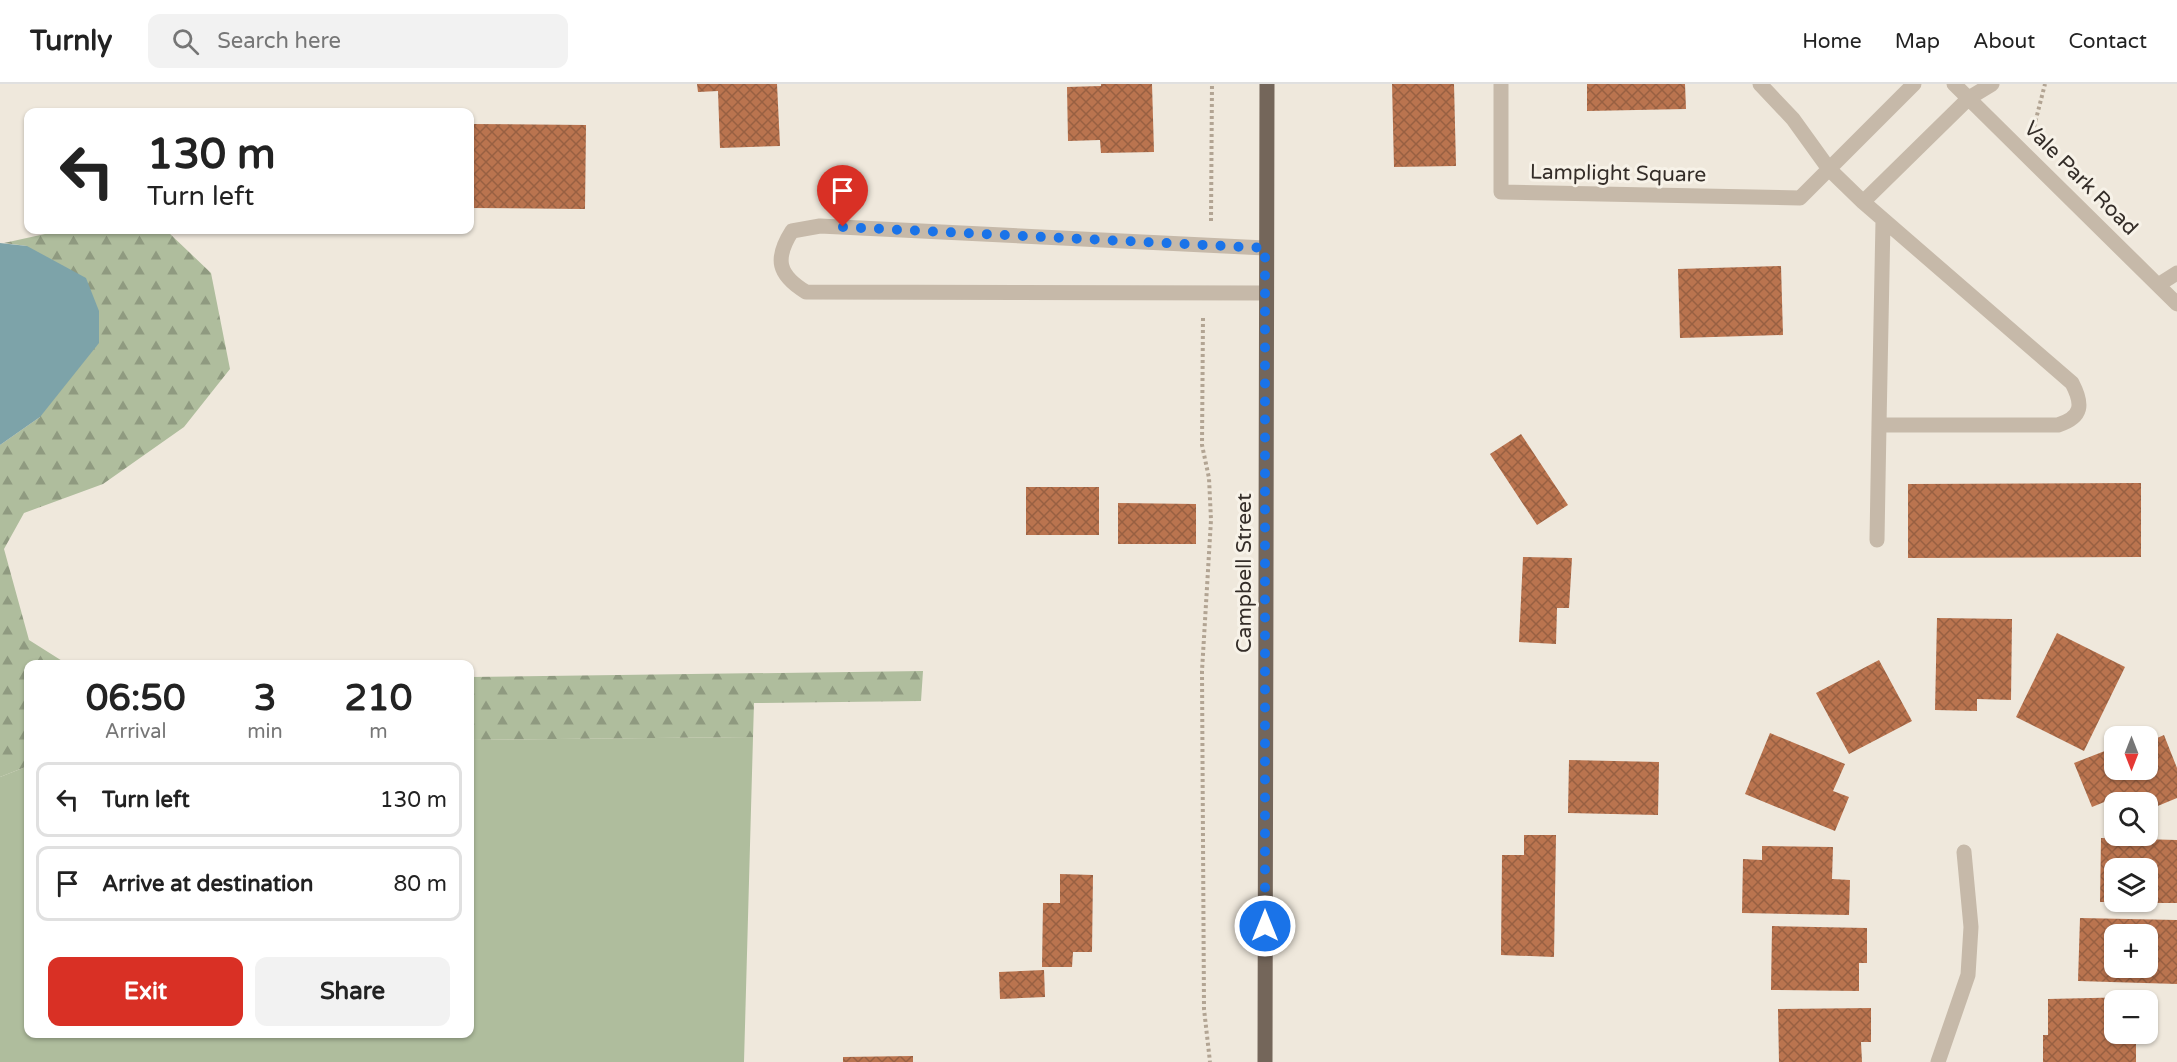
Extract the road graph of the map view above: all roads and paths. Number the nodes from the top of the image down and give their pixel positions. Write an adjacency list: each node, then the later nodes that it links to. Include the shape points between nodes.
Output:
1 (1212, 84): 14 (path)
2 (1267, 84): 15 (main road, Campbell Street)
3 (1501, 84): 11 (street, Lamplight Square, via 1501,192 1800,198)
4 (1761, 84): 11 (street, via 1793,119)
5 (1914, 84): 11 (street, Lamplight Square)
6 (1954, 84): 9 (street, Vale Park Road)
7 (1992, 84): 9 (street)
8 (2045, 84): 10 (path)
9 (1969, 98): 10 (street, Vale Park Road); 12 (street)
10 (2027, 154): 17 (street, Vale Park Road)
11 (1829, 169): 12 (street)
12 (1863, 202): 13 (street)
13 (1882, 221): 21 (street); 21 (street, via 2072,383 2080,409 2071,421 2058,425)
14 (1209, 245): 15 (street); 18 (street, via 820,226 792,231 782,247 781,265 789,282 806,292)
15 (1265, 248): 19 (main road, Campbell Street)
16 (2177, 273): 17 (street)
17 (2158, 285): 20 (street, Vale Park Road)
18 (1204, 293): 19 (street); 24 (path, via 1202,445 1209,478 1210,520 1202,671 1204,986)
19 (1265, 293): 25 (main road, Campbell Street)
20 (2177, 304)
21 (1879, 425): 22 (street)
22 (1877, 540)
23 (1964, 852): 26 (street, via 1971,927 1968,975)
24 (1210, 1062)
25 (1265, 1062)
26 (1938, 1062)

